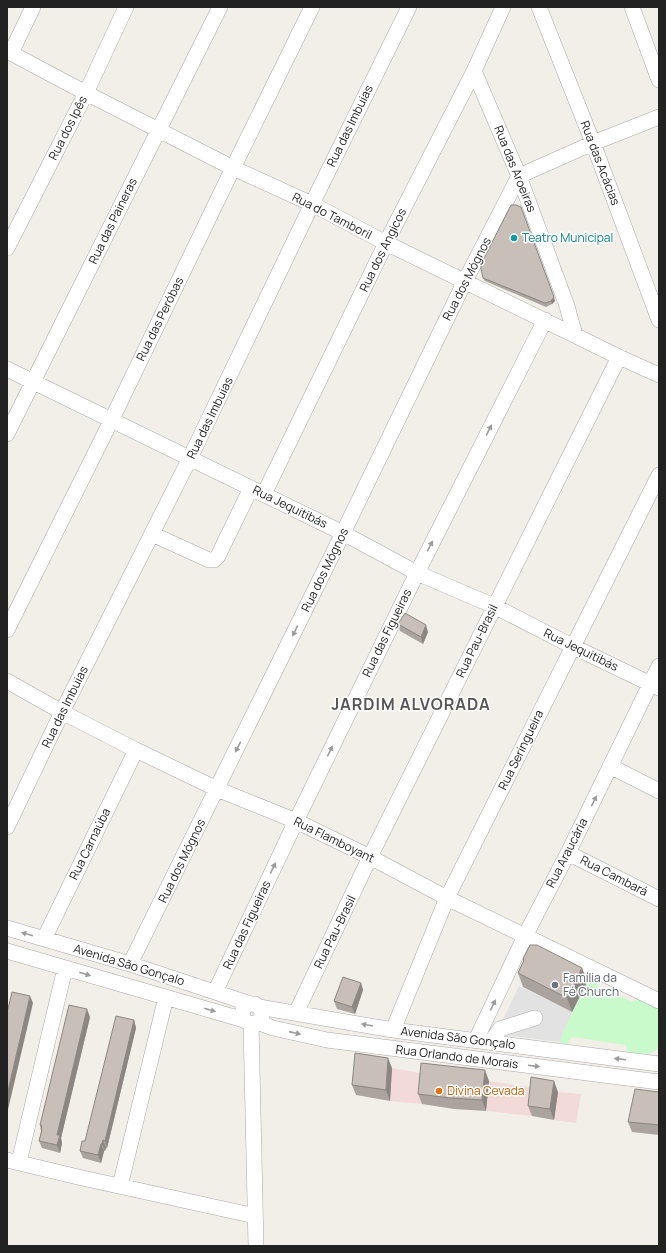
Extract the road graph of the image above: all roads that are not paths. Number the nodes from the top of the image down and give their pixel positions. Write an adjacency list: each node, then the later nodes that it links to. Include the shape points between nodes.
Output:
1 (33, 7): 9 (street)
2 (126, 7): 12 (street, Rua dos Ipês)
3 (220, 7): 14 (street, Rua das Paineras)
4 (312, 7): 16 (street, Rua das Peróbas)
5 (409, 7): 18 (street, Rua das Imbuias)
6 (503, 7): 10 (street, Rua dos Angicos)
7 (539, 7): 15 (street, Rua das Acácias)
8 (632, 7): 11 (street)
9 (9, 52): 12 (street, Rua do Tamboril)
10 (474, 71): 17 (street, Rua das Aroeiras); 19 (street, Rua dos Angicos)
11 (659, 80)
12 (86, 93): 14 (street, Rua do Tamboril); 20 (street, Rua dos Ipês)
13 (659, 117): 15 (street)
14 (158, 130): 16 (street, Rua do Tamboril); 28 (street, Rua das Paineras)
15 (592, 143): 17 (street); 23 (street, Rua das Acácias)
16 (233, 168): 18 (street, Rua do Tamboril); 29 (street, Rua das Peróbas)
17 (519, 176): 21 (street, Rua dos Mógnos); 24 (street, Rua das Aroeiras, via 567,306)
18 (312, 204): 19 (street, Rua do Tamboril); 31 (street, Rua das Imbuias)
19 (386, 243): 21 (street, Rua do Tamboril); 33 (street, Rua dos Angicos)
20 (7, 248)
21 (465, 281): 22 (street, Rua do Tamboril); 34 (street, Rua dos Mógnos)
22 (545, 320): 24 (street, Rua do Tamboril); 36 (street, Rua das Figueiras, one-way to 22)
23 (659, 320)
24 (575, 335): 25 (street, Rua do Tamboril)
25 (619, 356): 27 (street, Rua do Tamboril); 37 (street, Rua Pau-Brasil)
26 (7, 369): 28 (street, Rua Jequitibás)
27 (659, 375)
28 (34, 381): 29 (street, Rua Jequitibás); 30 (street, Rua das Paineras)
29 (112, 419): 31 (street, Rua Jequitibás); 38 (street, Rua das Peróbas)
30 (7, 434)
31 (190, 458): 33 (street, Rua Jequitibás); 35 (street, Rua das Imbuias)
32 (659, 475): 39 (street, Rua Seringueira)
33 (258, 491): 34 (street, Rua Jequitibás); 35 (street, Rua dos Angicos, via 214,560)
34 (343, 533): 36 (street, Rua Jequitibás); 46 (street, Rua dos Mógnos, one-way to 46)
35 (152, 534): 43 (street, Rua das Imbuias)
36 (417, 573): 37 (street, Rua Jequitibás); 48 (street, Rua das Figueiras, one-way to 36)
37 (494, 606): 39 (street, Rua Jequitibás); 51 (street, Rua Pau-Brasil)
38 (7, 630)
39 (572, 646): 42 (street, Rua Jequitibás); 52 (street, Rua Seringueira)
40 (659, 666): 42 (street, Rua Araucária)
41 (7, 681): 43 (street, Rua Flamboyant)
42 (655, 686): 45 (street, Rua Araucária)
43 (62, 712): 44 (street, Rua Flamboyant); 49 (street, Rua das Imbuias)
44 (136, 750): 46 (street, Rua Flamboyant); 56 (street, Rua Carnaúba)
45 (610, 766): 47 (street); 50 (street, Rua Araucária, one-way to 45)
46 (217, 788): 48 (street, Rua Flamboyant); 58 (street, Rua dos Mógnos)
47 (659, 791)
48 (296, 821): 51 (street, Rua Flamboyant); 60 (street, Rua das Figueiras, one-way to 48)
49 (7, 826)
50 (568, 853): 53 (street, Rua Cambará); 55 (street, Rua Araucária)
51 (370, 857): 52 (street, Rua Flamboyant); 64 (street, Rua Pau-Brasil)
52 (447, 898): 55 (street, Rua Flamboyant); 67 (street, Rua Seringueira)
53 (659, 899)
54 (7, 928): 56 (street, Avenida São Gonçalo, one-way to 54)
55 (525, 936): 62 (street, Rua Flamboyant); 68 (street, Rua Araucária, one-way to 55)
56 (44, 939): 58 (street, Avenida São Gonçalo)
57 (7, 951): 59 (street, Avenida São Gonçalo)
58 (130, 964): 60 (street, Avenida São Gonçalo)
59 (66, 968): 61 (street, Avenida São Gonçalo, one-way to 61); 73 (street)
60 (215, 992): 63 (street, Avenida São Gonçalo)
61 (166, 997): 66 (street, Avenida São Gonçalo, one-way to 66); 74 (street)
62 (659, 1002)
63 (255, 1005): 64 (street, Avenida São Gonçalo); 66 (street, via 247,1005 242,1012 242,1016)
64 (296, 1013): 67 (street, Avenida São Gonçalo, one-way to 64)
65 (535, 1018): 68 (street, via 500,1029)
66 (251, 1022): 71 (street, Rua Orlando de Morais, one-way to 71, via 327,1040); 75 (street)
67 (393, 1030): 68 (street, Avenida São Gonçalo)
68 (483, 1041): 69 (street, Avenida São Gonçalo)
69 (577, 1054): 70 (street, Avenida São Gonçalo, one-way to 69); 71 (street)
70 (659, 1064)
71 (572, 1071): 72 (street, Rua Orlando de Morais)
72 (659, 1082)
73 (13, 1161): 74 (street)
74 (120, 1186): 75 (street)
75 (255, 1216): 76 (street)
76 (256, 1246)

